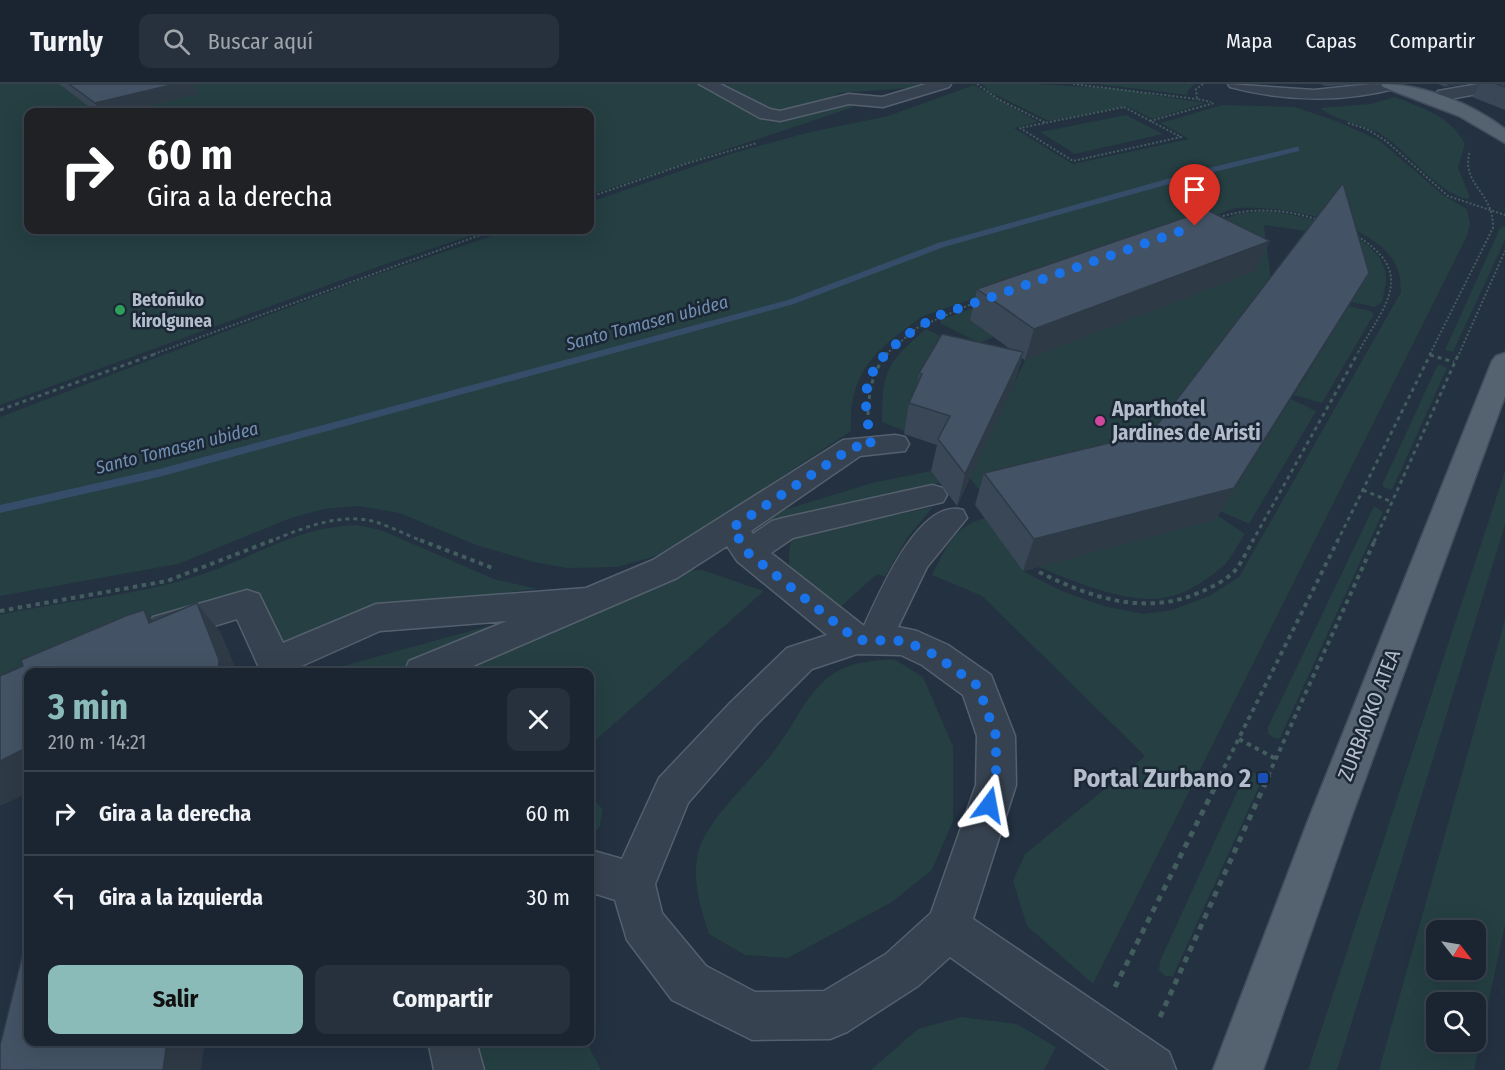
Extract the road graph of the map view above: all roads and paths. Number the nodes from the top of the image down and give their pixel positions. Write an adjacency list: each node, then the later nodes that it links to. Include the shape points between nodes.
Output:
1 (707, 84): 13 (street, via 766,114)
2 (943, 84): 13 (street, via 883,102 849,99)
3 (977, 84): 16 (path)
4 (1073, 84): 12 (path)
5 (1203, 84): 12 (path, via 1196,90)
6 (1236, 84): 9 (street)
7 (1391, 84): 9 (street, via 1322,96); 17 (main road, via 1462,110)
8 (1505, 84): 10 (street)
9 (1260, 87)
10 (1444, 95)
11 (773, 98): 13 (street)
12 (1197, 99): 14 (path, via 1216,103)
13 (800, 112)
14 (1150, 121): 16 (path, via 1124,107); 16 (path, via 1181,137 1072,161 1020,128)
15 (1345, 122): 21 (path, via 1386,141 1448,196)
16 (1046, 123)
17 (1505, 138)
18 (764, 141): 20 (path)
19 (1473, 144): 21 (path, via 1466,172)
20 (594, 196)
21 (1493, 212): 22 (path); 29 (path, via 1493,228)
22 (1505, 215)
23 (1216, 218): 24 (path, via 1256,208)
24 (1325, 222)
25 (1353, 233): 37 (path, via 1384,256 1393,271 1389,298 1236,570 1222,583 1182,601 1156,605 1103,599 1070,589)
26 (483, 234): 32 (path)
27 (1505, 251): 31 (path)
28 (981, 300): 33 (path, via 917,327 895,344 872,372 866,394)
29 (1430, 355): 31 (path); 34 (path)
30 (1505, 361): 51 (main road, ZURBAOKO ATEA)
31 (1454, 362): 35 (path)
32 (0, 410)
33 (883, 445): 36 (street, via 853,447)
34 (1363, 490): 35 (path); 42 (path)
35 (1392, 502): 43 (path)
36 (740, 540): 38 (street); 40 (street); 40 (street, via 783,529 942,507 934,532)
37 (1039, 572)
38 (590, 601): 39 (street, via 376,618 274,662 247,603); 41 (street)
39 (140, 634)
40 (866, 640): 45 (street, via 800,658 743,714 673,791); 46 (street, via 905,641 935,655 978,686 996,736 996,785)
41 (431, 668)
42 (1239, 739): 43 (path); 47 (path)
43 (1276, 759): 49 (path)
44 (594, 872): 45 (street)
45 (633, 884): 46 (street, via 643,924 689,983 752,1016 830,1016 902,970)
46 (948, 928): 47 (street)
47 (1095, 1031): 49 (street)
48 (453, 1046): 50 (street)
49 (1145, 1066)
50 (459, 1070)
51 (1238, 1070)

